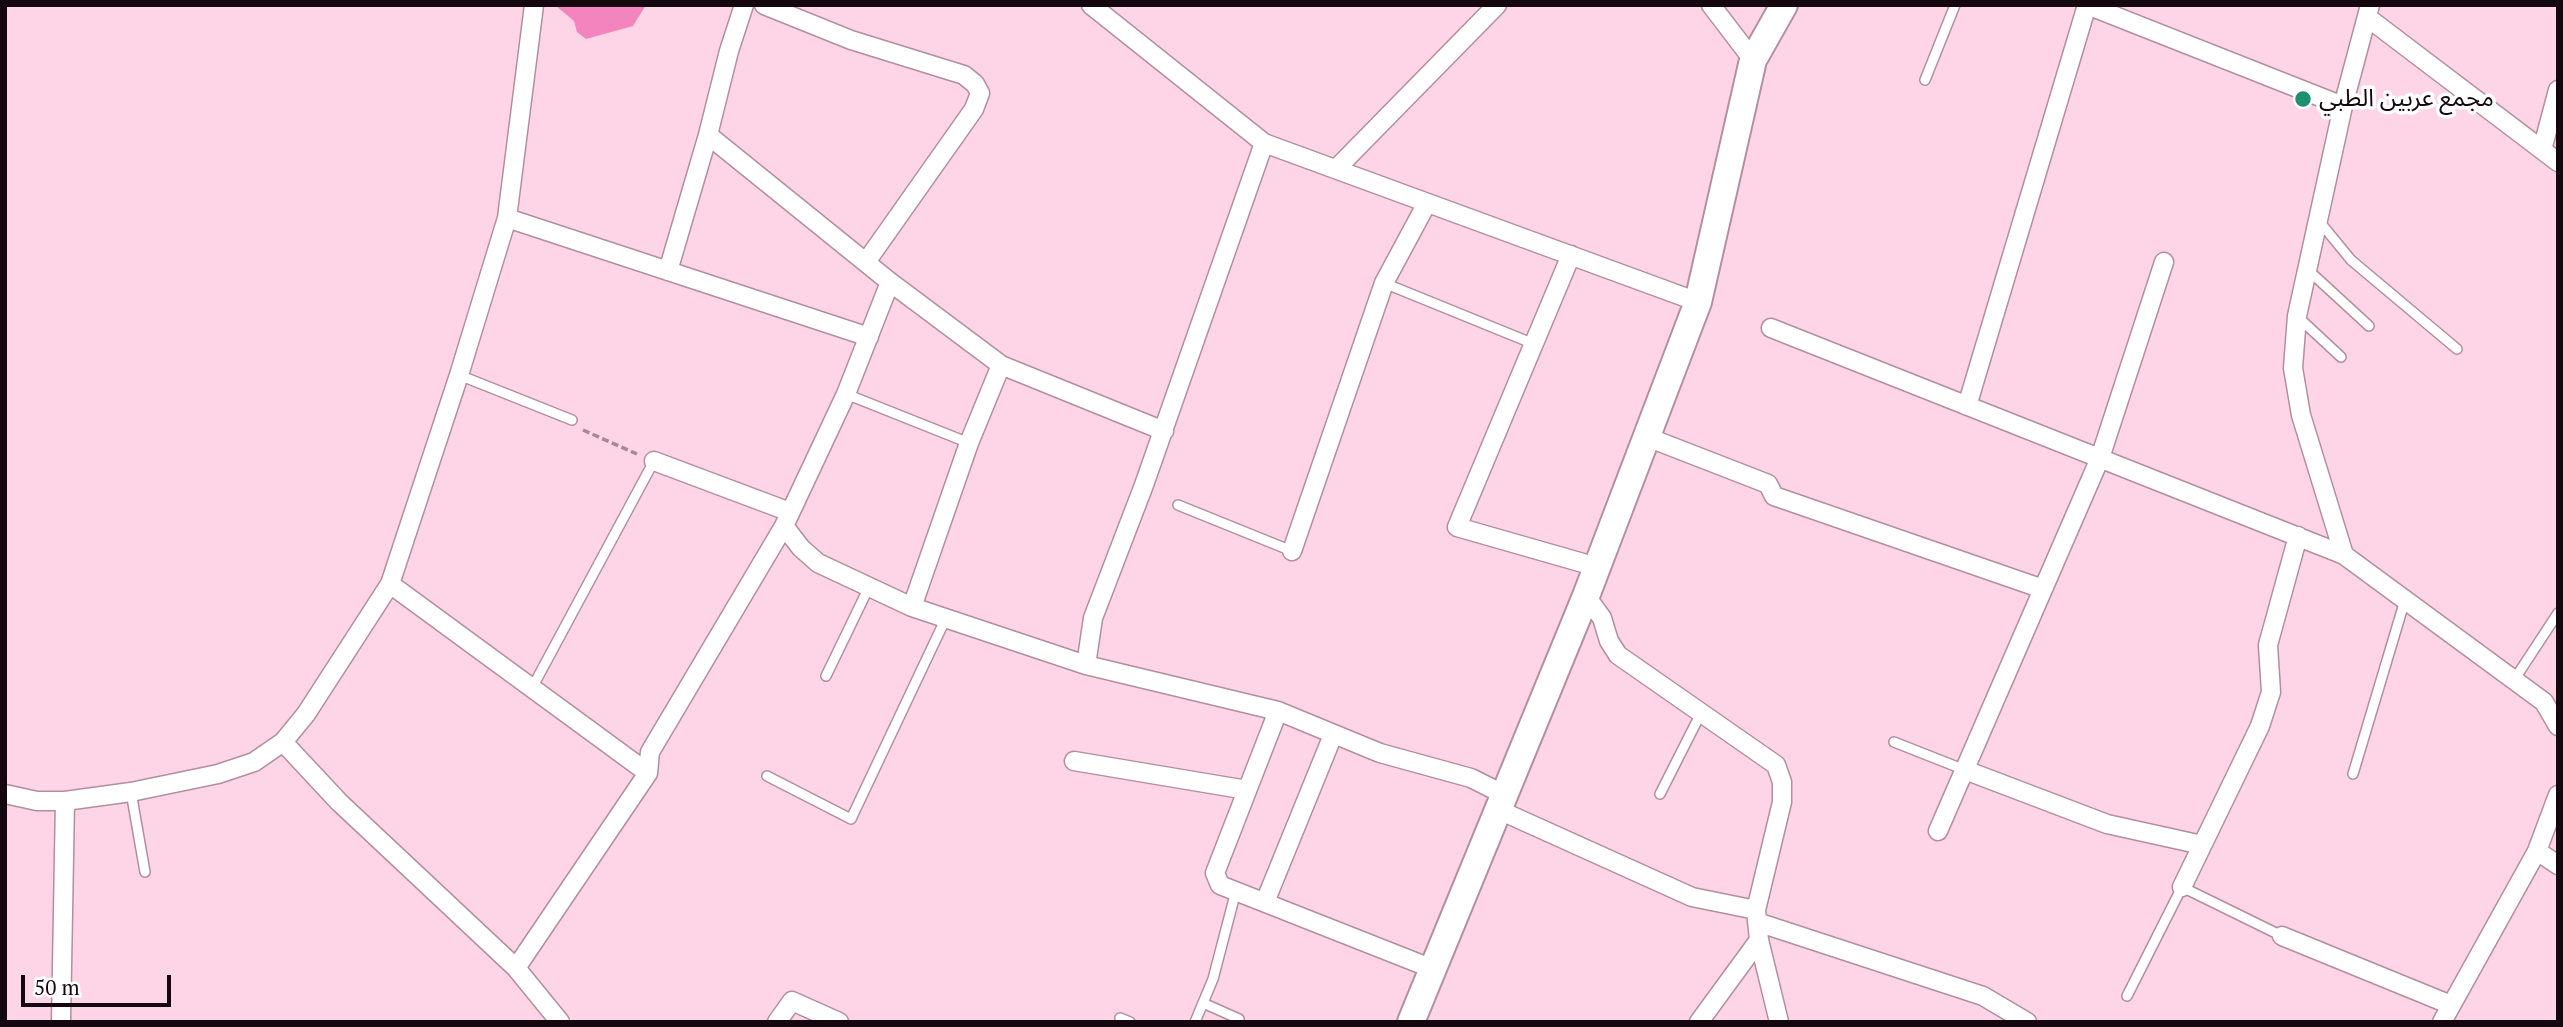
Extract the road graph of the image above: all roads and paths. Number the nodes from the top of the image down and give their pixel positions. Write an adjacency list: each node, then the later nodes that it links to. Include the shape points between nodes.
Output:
1 (534, 5): 21 (street)
2 (744, 5): 15 (street)
3 (764, 5): 24 (street, via 851,40 964,75 980,93)
4 (1091, 5): 16 (street)
5 (1497, 5): 19 (street)
6 (1711, 5): 11 (street)
7 (1784, 5): 11 (main road)
8 (1955, 5): 12 (lane)
9 (2093, 6): 14 (street); 41 (street)
10 (2368, 11): 14 (street); 17 (street)
11 (1753, 60): 30 (main road)
12 (1925, 80)
13 (2558, 90): 17 (street)
14 (2343, 106): 22 (street)
15 (708, 135): 24 (street); 27 (street)
16 (1264, 142): 19 (street); 43 (street)
17 (2542, 150): 18 (street)
18 (2558, 162)
19 (1336, 169): 20 (street)
20 (1427, 203): 23 (street); 29 (street)
21 (507, 218): 27 (street); 39 (street)
22 (2318, 220): 26 (street); 36 (lane, via 2351,260)
23 (1571, 255): 30 (street); 35 (street)
24 (866, 262): 28 (street)
25 (2164, 262): 46 (street)
26 (2307, 269): 31 (street); 32 (lane)
27 (668, 271): 34 (street)
28 (890, 282): 34 (street); 38 (street)
29 (1384, 283): 35 (lane); 51 (street)
30 (1698, 302): 44 (main road)
31 (2297, 316): 37 (lane); 52 (street, via 2293,368 2301,415)
32 (2370, 326)
33 (1771, 328): 41 (street)
34 (869, 337): 40 (street)
35 (1534, 344): 53 (street, via 1457,527)
36 (2457, 349)
37 (2341, 356)
38 (1001, 365): 43 (street); 45 (street)
39 (459, 375): 42 (lane); 54 (street)
40 (846, 394): 45 (lane); 49 (street)
41 (1967, 406): 46 (street)
42 (572, 420): 47 (path, via 574,426)
43 (1164, 431): 62 (street, via 1093,618)
44 (1647, 437): 53 (main road); 56 (street, via 1768,484 1774,496)
45 (969, 443): 59 (street)
46 (2099, 458): 50 (street); 56 (street)
47 (654, 461): 49 (street); 65 (lane)
48 (1178, 505): 51 (lane)
49 (787, 519): 55 (street, via 801,548 818,563); 74 (street, via 650,752)
50 (2298, 536): 52 (street); 85 (street, via 2268,645 2271,692 2260,726)
51 (1292, 551)
52 (2344, 555): 58 (street)
53 (1597, 567): 57 (main road)
54 (390, 584): 65 (street); 70 (street)
55 (869, 587): 59 (street); 63 (lane)
56 (2043, 589): 73 (street)
57 (1586, 596): 67 (street, via 1618,654); 83 (main road)
58 (2405, 600): 64 (street); 75 (lane)
59 (912, 607): 61 (street)
60 (2558, 613): 64 (lane)
61 (946, 618): 62 (street); 76 (lane, via 850,819)
62 (1086, 665): 66 (street)
63 (825, 676)
64 (2514, 680): 68 (street, via 2544,702)
65 (532, 688): 74 (street)
66 (1278, 711): 69 (street); 77 (street)
67 (1701, 713): 80 (lane); 92 (street, via 1776,765 1782,782)
68 (2558, 726)
69 (1333, 735): 83 (street, via 1471,778); 91 (street)
70 (283, 742): 78 (street, via 254,762 218,775); 94 (street, via 339,802)
71 (1894, 742): 73 (lane)
72 (1074, 761): 77 (street)
73 (1965, 770): 84 (street); 85 (street, via 2106,824)
74 (648, 773): 94 (street)
75 (2353, 774)
76 (767, 776)
77 (1248, 790): 90 (street, via 1215,873 1220,885)
78 (131, 792): 82 (street); 88 (lane)
79 (5, 794): 82 (street)
80 (1660, 794)
81 (2558, 795): 86 (street)
82 (65, 801): 101 (street)
83 (1502, 803): 92 (street, via 1692,897); 95 (main road)
84 (1938, 831)
85 (2202, 845): 89 (street)
86 (2537, 852): 87 (street); 98 (street)
87 (2558, 865)
88 (145, 872)
89 (2182, 887): 93 (lane); 96 (lane)
90 (1236, 891): 91 (street); 97 (lane)
91 (1265, 902): 95 (street)
92 (1758, 924): 108 (street); 109 (street); 110 (street, via 1983,996)
93 (2282, 936): 98 (street)
94 (516, 968): 102 (street)
95 (1433, 969): 107 (main road)
96 (2127, 996)
97 (1203, 1003): 100 (lane); 106 (lane)
98 (2451, 1005): 111 (street)
99 (1120, 1018): 105 (lane)
100 (1239, 1019)
101 (61, 1022)
102 (560, 1022)
103 (777, 1022): 104 (street, via 792,1001)
104 (839, 1022)
105 (1130, 1022)
106 (1195, 1022)
107 (1410, 1022)
108 (1699, 1022)
109 (1779, 1022)
110 (2027, 1022)
111 (2442, 1022)

